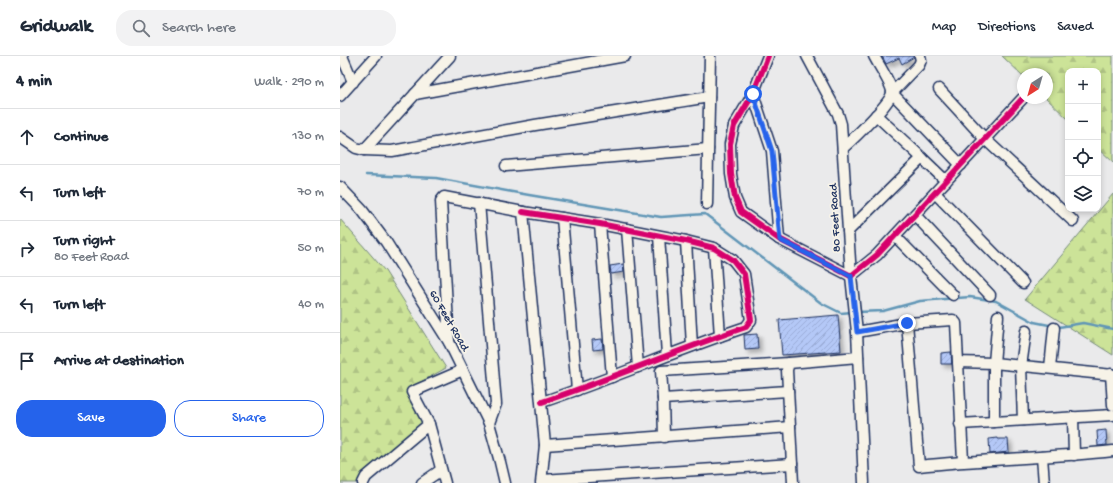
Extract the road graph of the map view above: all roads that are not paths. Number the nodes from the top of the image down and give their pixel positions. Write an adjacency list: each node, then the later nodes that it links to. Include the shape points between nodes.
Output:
1 (342, 56): 10 (street)
2 (376, 56): 10 (street)
3 (450, 56): 13 (street)
4 (625, 56): 13 (street)
5 (710, 56): 16 (street)
6 (768, 56): 14 (street)
7 (807, 56): 21 (street, 80 Feet Road, via 838,114)
8 (874, 56): 12 (street)
9 (920, 56): 12 (street, via 918,65)
10 (353, 82): 15 (street)
11 (939, 89): 20 (street)
12 (892, 93): 18 (street); 25 (street)
13 (415, 94): 23 (street)
14 (753, 94): 41 (street, via 772,151); 41 (street, via 734,126 730,144 735,198 741,212)
15 (340, 96)
16 (709, 97): 22 (street); 23 (street, via 392,151)
17 (1017, 104): 20 (street)
18 (876, 115): 21 (street); 24 (street)
19 (340, 137): 23 (street, via 356,148)
20 (985, 139): 25 (street); 35 (street)
21 (843, 148): 38 (street, 80 Feet Road)
22 (708, 149): 26 (street); 31 (street)
23 (364, 150)
24 (922, 158): 27 (street); 38 (street)
25 (961, 165): 27 (street)
26 (506, 166)
27 (946, 181): 29 (street)
28 (340, 187): 54 (street, 60 Feet Road, via 362,210 386,242)
29 (935, 193): 33 (street); 45 (street)
30 (479, 203): 32 (street); 54 (street, via 444,197 441,201); 76 (street, via 496,404)
31 (707, 204)
32 (523, 212): 34 (street); 70 (street)
33 (914, 215): 40 (street); 47 (street)
34 (562, 218): 36 (street); 67 (street)
35 (1073, 221)
36 (600, 224): 37 (street); 66 (street)
37 (627, 229): 39 (street); 62 (street)
38 (848, 231): 44 (street, 80 Feet Road)
39 (659, 236): 42 (street); 56 (street)
40 (895, 236): 44 (street); 46 (street)
41 (780, 240): 44 (street)
42 (686, 241): 43 (street); 55 (street)
43 (714, 248): 53 (street); 53 (street, via 733,260 744,274 751,320 746,327)
44 (851, 276): 52 (street, 80 Feet Road)
45 (1023, 283)
46 (953, 295)
47 (990, 295)
48 (998, 316): 60 (street)
49 (907, 323): 52 (street); 58 (street, via 953,320 956,323); 85 (street, via 919,466)
50 (1054, 328): 63 (street)
51 (1026, 331): 61 (street)
52 (857, 332): 57 (street, 80 Feet Road)
53 (720, 336): 55 (street)
54 (449, 342): 64 (street, 60 Feet Road)
55 (692, 346): 56 (street)
56 (667, 355): 62 (street)
57 (858, 357): 59 (street); 94 (street, 80 Feet Road)
58 (958, 362): 60 (street); 78 (street)
59 (789, 363): 68 (street); 69 (street, via 661,371)
60 (994, 363): 61 (street); 75 (street)
61 (1021, 366): 63 (street); 74 (street)
62 (638, 367): 66 (street)
63 (1050, 368): 65 (street)
64 (463, 370): 76 (street, 60 Feet Road); 77 (street, via 412,392)
65 (1112, 374): 71 (street)
66 (612, 377): 67 (street)
67 (577, 390): 70 (street)
68 (788, 391): 69 (street); 79 (street)
69 (663, 399): 80 (street)
70 (542, 402): 81 (street)
71 (1113, 405)
72 (1113, 415): 73 (street)
73 (1073, 417): 74 (street); 83 (street)
74 (1023, 420): 75 (street)
75 (994, 422): 78 (street)
76 (489, 423): 92 (street, 60 Feet Road)
77 (430, 424): 87 (street); 89 (street, via 366,477)
78 (960, 424): 85 (street)
79 (790, 427): 80 (street); 86 (street)
80 (664, 437): 81 (street)
81 (545, 445): 88 (street)
82 (1113, 451): 83 (street)
83 (1074, 455): 84 (street)
84 (1042, 457): 85 (street); 95 (street)
85 (963, 461)
86 (792, 464): 88 (street); 93 (street)
87 (441, 470): 90 (street); 91 (street)
88 (541, 481)
89 (363, 483)
90 (422, 483)
91 (445, 483)
92 (505, 483)
93 (793, 483)
94 (864, 483)
95 (1044, 483)

